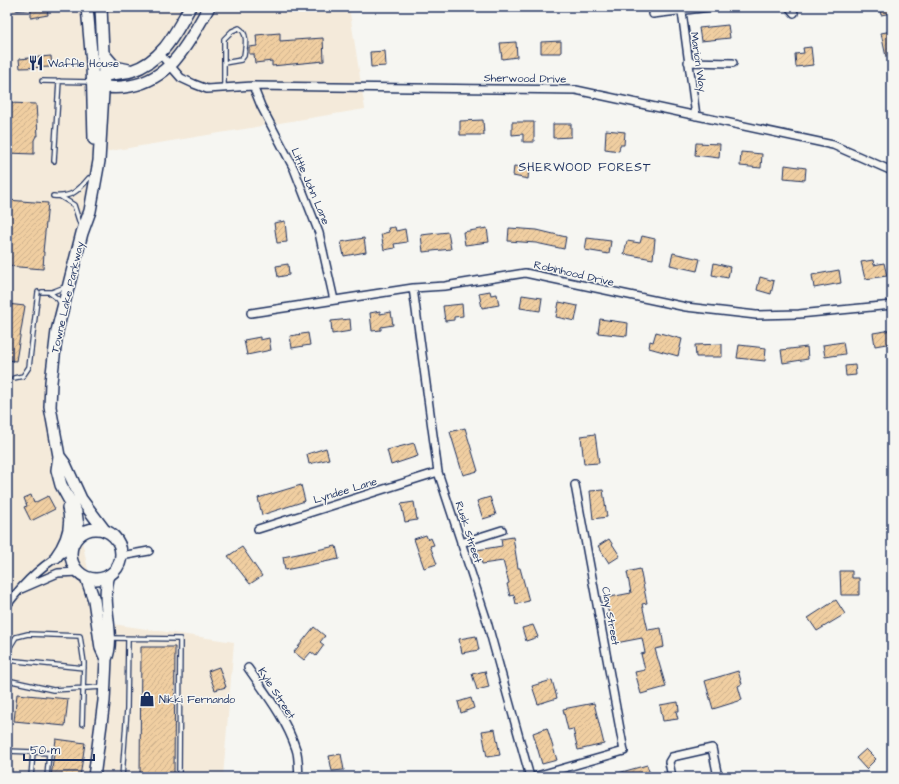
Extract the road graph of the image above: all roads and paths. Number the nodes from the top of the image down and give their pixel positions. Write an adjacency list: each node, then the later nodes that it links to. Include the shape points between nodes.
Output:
1 (28, 7): 8 (lane)
2 (87, 7): 22 (main road, Towne Lake Parkway)
3 (100, 7): 12 (main road, Towne Lake Parkway)
4 (190, 7): 13 (main road)
5 (209, 7): 17 (main road, via 186,47)
6 (710, 7): 9 (street)
7 (789, 7): 10 (street)
8 (18, 8)
9 (682, 12): 11 (street); 14 (street, Marion Way)
10 (794, 13)
11 (653, 14)
12 (103, 53): 18 (main road, via 115,67); 19 (main road, Towne Lake Parkway)
13 (160, 54): 17 (street, Sherwood Drive); 18 (main road)
14 (688, 62): 16 (street); 26 (street, Marion Way)
15 (224, 63): 15 (lane, via 241,60 244,56 246,36 239,28 232,30 224,39); 25 (lane)
16 (733, 63)
17 (171, 66): 24 (main road, via 147,81 126,86); 25 (street, Sherwood Drive, via 181,78 194,84 207,89)
18 (134, 70): 19 (main road)
19 (104, 75): 22 (main road); 24 (main road, Towne Lake Parkway)
20 (42, 81): 21 (lane)
21 (59, 81): 22 (lane); 27 (lane)
22 (93, 82): 24 (main road); 29 (main road, Towne Lake Parkway, via 94,137)
23 (253, 86): 25 (street, Sherwood Drive); 26 (street, Sherwood Drive, via 576,90); 36 (street, Little John Lane, via 294,169 319,233)
24 (104, 87): 32 (main road, Towne Lake Parkway, via 99,161 90,211)
25 (224, 88)
26 (696, 116): 28 (street, Sherwood Drive, via 833,145)
27 (54, 161)
28 (892, 171)
29 (90, 178): 31 (lane, via 73,194); 32 (main road, Towne Lake Parkway)
30 (53, 196): 31 (lane)
31 (61, 197): 32 (lane, via 74,205)
32 (82, 233): 33 (main road, Towne Lake Parkway)
33 (69, 284): 35 (lane); 38 (main road, Towne Lake Parkway)
34 (413, 288): 36 (street, Robinhood Drive); 37 (street, Robinhood Drive, via 446,286 525,273 686,307 756,315 799,314); 42 (street, Rusk Street)
35 (49, 293): 38 (lane, via 58,299); 40 (lane, via 40,292 29,367 23,376)
36 (334, 300): 39 (street, Robinhood Drive)
37 (892, 305)
38 (63, 307): 41 (main road, Towne Lake Parkway, via 53,358 50,401)
39 (251, 313)
40 (14, 378)
41 (59, 456): 43 (main road, Towne Lake Parkway, via 57,470); 47 (main road, Towne Lake Parkway, via 81,499)
42 (438, 472): 45 (street, Lyndee Lane); 48 (street, Rusk Street)
43 (61, 485): 49 (main road, Towne Lake Parkway, via 76,512 78,526); 52 (main road, via 70,518 67,537)
44 (576, 485): 76 (street, Clay Street, via 624,751)
45 (258, 529)
46 (502, 530): 48 (street)
47 (105, 531): 49 (main road, via 89,530); 51 (main road, via 117,541)
48 (461, 543): 76 (street, Rusk Street, via 486,618)
49 (74, 544): 52 (street); 53 (main road, via 74,565)
50 (150, 551): 51 (street)
51 (121, 556): 54 (main road, via 115,570)
52 (56, 557): 55 (street, via 29,577)
53 (83, 574): 54 (main road, via 94,579); 55 (street, via 58,573); 60 (main road, via 94,600 101,648)
54 (109, 575): 58 (main road, via 105,601)
55 (20, 590): 56 (street)
56 (10, 597): 57 (street)
57 (7, 605)
58 (109, 638): 59 (lane); 60 (main road, via 110,650)
59 (128, 639): 73 (lane, via 127,709); 74 (lane, via 180,639)
60 (106, 659): 66 (main road)
61 (7, 660): 62 (lane); 62 (lane, via 8,650 16,637 28,634 80,636)
62 (84, 668): 65 (lane)
63 (248, 668): 75 (street, Kyle Street, via 280,714 297,750)
64 (7, 680): 65 (lane, via 53,690)
65 (83, 687): 66 (lane); 67 (lane)
66 (104, 687): 72 (main road)
67 (82, 724)
68 (7, 751): 69 (lane)
69 (33, 752): 70 (lane); 71 (lane, via 49,753)
70 (31, 777)
71 (47, 777)
72 (94, 777)
73 (122, 777)
74 (179, 777)
75 (299, 777)
76 (531, 777)
77 (672, 777): 78 (street, via 669,762 672,757 712,748)
78 (718, 777)

